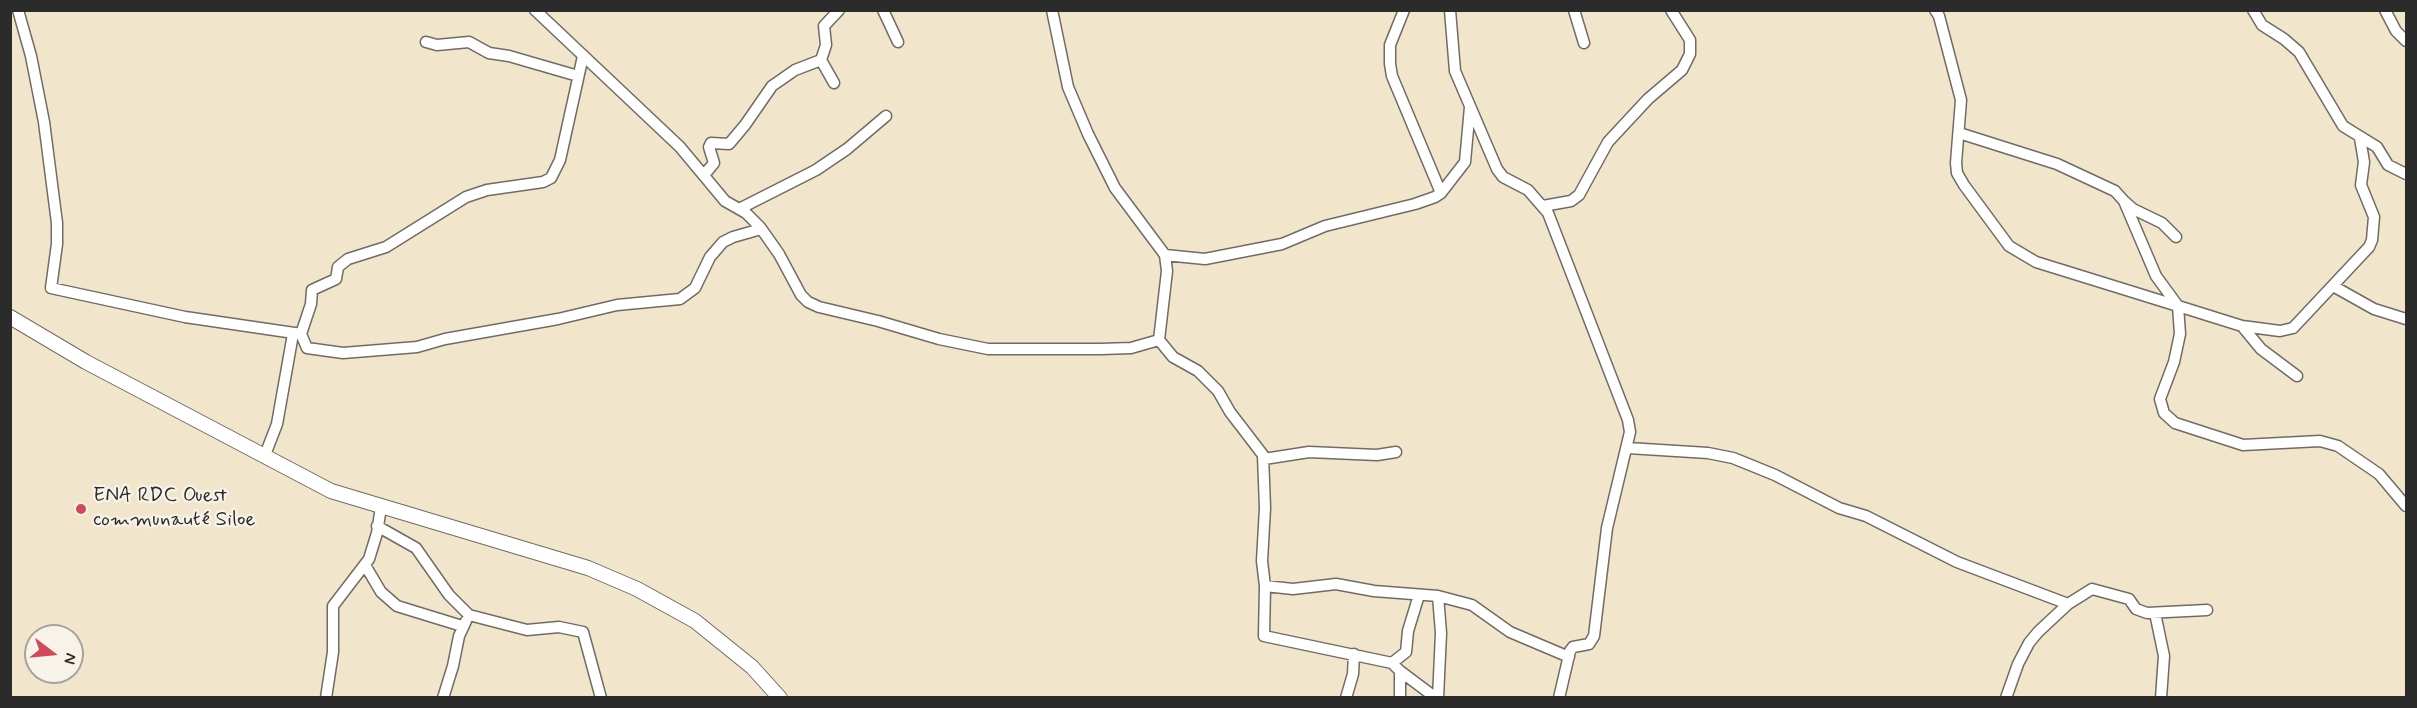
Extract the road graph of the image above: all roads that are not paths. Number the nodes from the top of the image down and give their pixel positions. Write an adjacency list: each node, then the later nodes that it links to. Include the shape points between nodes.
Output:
1 (18, 10): 39 (street, via 44,122 57,223 51,288 185,317)
2 (535, 10): 17 (street)
3 (839, 10): 18 (street, via 824,26 826,45)
4 (883, 10): 15 (street)
5 (1052, 10): 33 (street, via 1066,81 1088,134 1115,188)
6 (1404, 10): 27 (street, via 1390,45 1392,76)
7 (1449, 10): 21 (street, via 1455,72)
8 (1574, 10): 16 (street)
9 (1671, 10): 29 (street, via 1690,40 1690,54 1682,70 1608,142 1579,195 1571,201)
10 (1935, 10): 23 (street, via 1961,100)
11 (2253, 10): 24 (street, via 2265,27 2299,52 2343,126)
12 (2385, 10): 13 (street)
13 (2406, 41)
14 (426, 42): 19 (street, via 468,42 489,53)
15 (898, 42)
16 (1584, 43)
17 (583, 56): 19 (street); 26 (street, via 680,147)
18 (821, 60): 20 (street); 26 (street, via 795,70 772,86 729,144 711,143 714,162)
19 (578, 76): 39 (street, via 560,159 551,178 466,197 386,247 348,259 338,267 336,279 312,290 311,304)
20 (834, 83)
21 (1470, 103): 27 (street, via 1465,162); 29 (street, via 1500,173 1528,190)
22 (886, 117): 30 (street, via 816,170)
23 (1959, 133): 28 (street, via 2057,164 2115,191); 35 (street, via 1957,173 2016,252 2036,262)
24 (2360, 138): 25 (street, via 2378,148 2390,167); 34 (street, via 2364,162 2361,185 2374,218 2372,240)
25 (2406, 174)
26 (704, 175): 30 (street, via 724,201)
27 (1441, 193): 33 (street, via 1415,204 1325,226 1282,244 1205,259)
28 (2124, 201): 32 (street, via 2162,223); 35 (street, via 2156,276)
29 (1543, 206): 42 (street, via 1628,420)
30 (739, 209): 31 (street)
31 (761, 229): 39 (street, via 723,242 710,257 695,288 680,299 617,305 417,347 342,353 307,348); 40 (street, via 801,295 819,307 988,349 1131,348)
32 (2176, 237)
33 (1165, 255): 40 (street, via 1167,271)
34 (2333, 286): 37 (street, via 2374,309); 38 (street, via 2293,328 2280,331)
35 (2178, 306): 38 (street); 46 (street, via 2180,334 2160,399 2164,413 2175,423 2243,444 2320,441 2338,446 2379,474)
36 (10, 317): 44 (main road, via 86,362)
37 (2406, 319)
38 (2242, 326): 41 (street, via 2261,348)
39 (297, 334): 44 (street, via 278,424)
40 (1158, 340): 45 (street, via 1173,357 1198,371 1218,391)
41 (2297, 376)
42 (1628, 448): 53 (street, via 1733,458 1839,508 1866,516 1957,562); 59 (street, via 1607,528 1594,636 1589,644 1573,647)
43 (1396, 452): 45 (street, via 1309,452)
44 (265, 455): 47 (main road, via 331,491)
45 (1264, 459): 50 (street)
46 (2406, 506)
47 (381, 507): 48 (street); 65 (main road, via 588,568 637,589 695,621 752,668)
48 (377, 526): 49 (street); 56 (street, via 416,548 449,595)
49 (365, 565): 57 (street, via 381,592 397,606); 62 (street, via 333,606 333,652)
50 (1265, 586): 51 (street, via 1293,589 1336,584); 58 (street, via 1265,638)
51 (1419, 595): 52 (street); 60 (street, via 1406,652)
52 (1438, 596): 59 (street, via 1472,605 1510,632); 68 (street, via 1441,633)
53 (2068, 604): 55 (street, via 2092,589 2129,599 2136,609); 70 (street, via 2030,644)
54 (2207, 610): 55 (street)
55 (2155, 614): 71 (street, via 2164,656)
56 (469, 615): 57 (street); 64 (street, via 527,630 559,627 583,632)
57 (462, 626): 63 (street)
58 (1354, 654): 60 (street); 66 (street)
59 (1569, 657): 69 (street)
60 (1392, 663): 61 (street)
61 (1400, 671): 67 (street); 68 (street)
62 (326, 698)
63 (443, 698)
64 (601, 698)
65 (780, 698)
66 (1346, 698)
67 (1400, 698)
68 (1437, 698)
69 (1559, 698)
70 (2006, 698)
71 (2161, 698)

